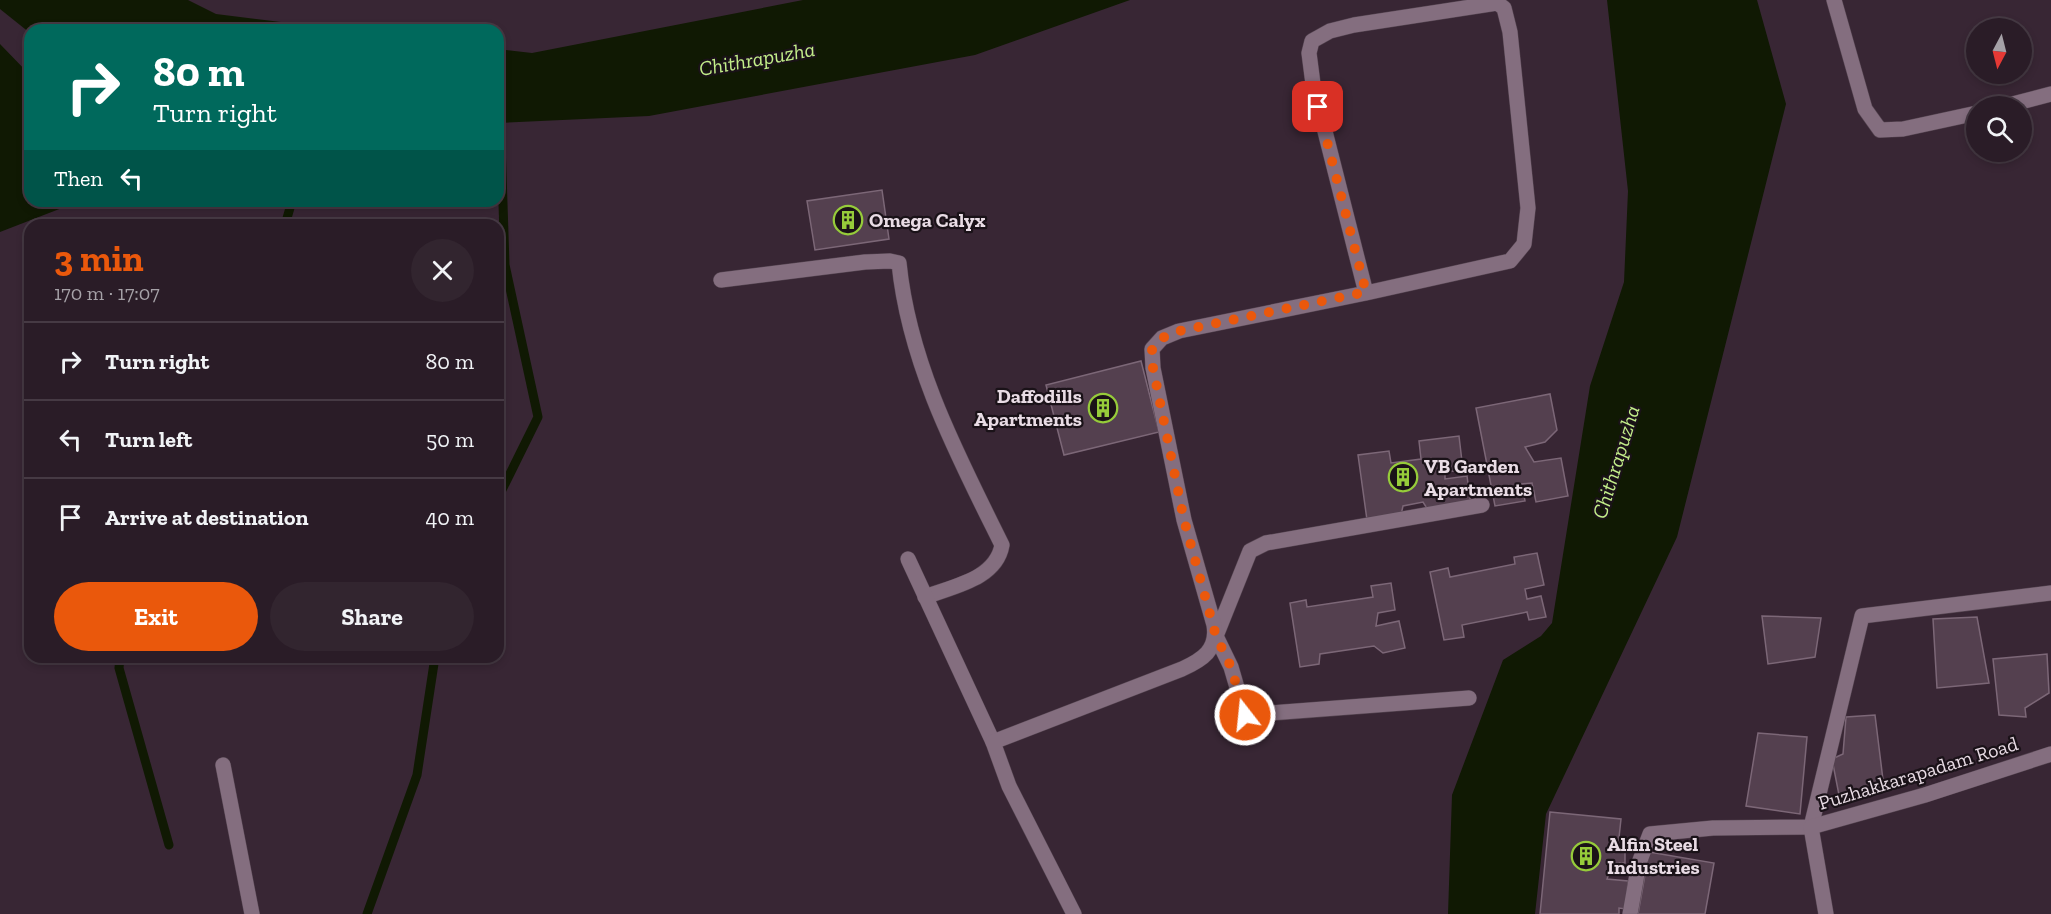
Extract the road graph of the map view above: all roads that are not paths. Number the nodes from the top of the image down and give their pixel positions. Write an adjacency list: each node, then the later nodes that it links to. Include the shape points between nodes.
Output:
1 (1834, 0): 4 (street, via 1865,109 1880,130)
2 (2051, 94): 3 (street)
3 (2032, 99)
4 (1966, 115)
5 (721, 280): 10 (street, via 865,262 899,263 907,309 942,421 1002,545 1000,558 990,570)
6 (1366, 292): 6 (street, via 1312,84 1312,41 1354,25 1497,3 1504,8 1510,32 1528,208 1524,244 1510,261); 11 (street, via 1179,331 1162,338 1152,349 1184,520)
7 (1482, 505): 11 (street, via 1266,543 1250,551)
8 (908, 559): 10 (street)
9 (2051, 593): 16 (street, via 1862,616)
10 (925, 597): 13 (street)
11 (1216, 636): 12 (street, via 1231,667 1245,715); 13 (street, via 1206,656 1182,669)
12 (1469, 698)
13 (993, 742): 18 (street, via 1010,786)
14 (2051, 754): 16 (street, Puzhakkarapadam Road)
15 (223, 765): 17 (street)
16 (1811, 827): 19 (street, via 1713,828 1650,834 1639,863); 20 (street, Puzhakkarapadam Road)
17 (252, 914)
18 (1074, 914)
19 (1630, 914)
20 (1826, 914)

